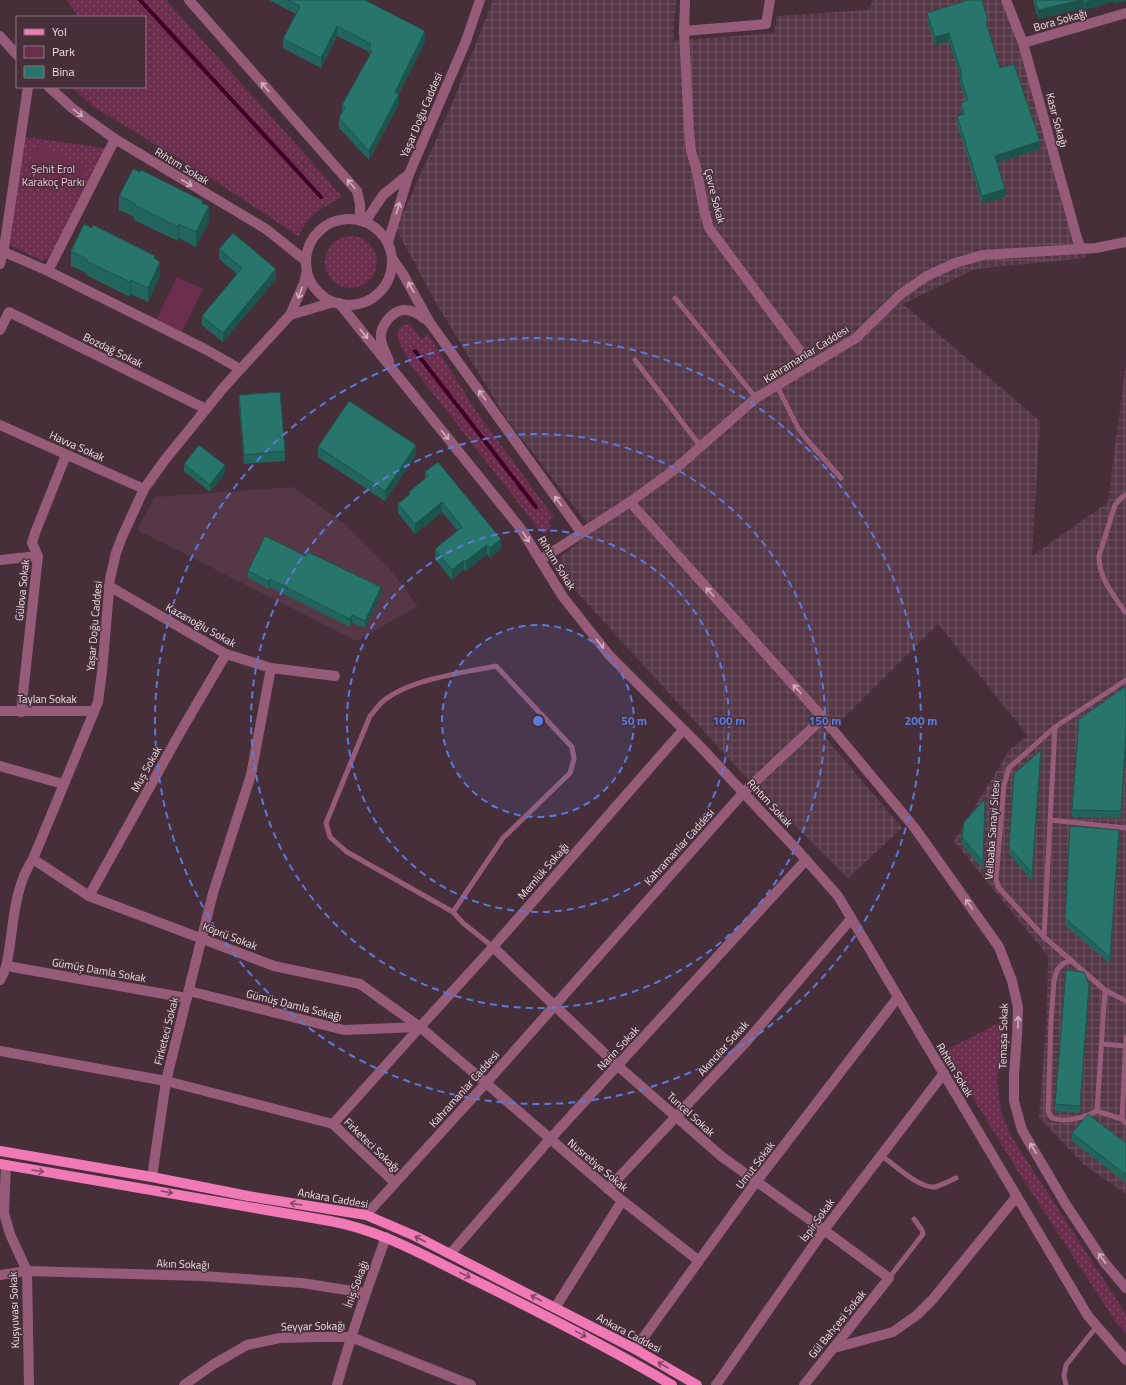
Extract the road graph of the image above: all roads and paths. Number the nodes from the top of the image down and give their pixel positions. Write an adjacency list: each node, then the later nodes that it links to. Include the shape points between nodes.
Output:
1 (189, 0): 15 (street, one-way to 1, via 357,191)
2 (480, 0): 14 (street, Yaşar Doğu Caddesi, via 466,41)
3 (686, 0): 7 (street, Çevre Sokak)
4 (770, 0): 7 (street, via 766,24)
5 (1006, 0): 9 (street, Kasır Sokağı)
6 (1126, 15): 9 (street, Bora Sokağı)
7 (684, 31): 30 (street, Çevre Sokak, via 691,151 709,228)
8 (0, 36): 10 (street)
9 (1023, 42): 18 (street, Kasır Sokağı)
10 (16, 54)
11 (28, 88): 19 (street)
12 (50, 88): 13 (street, Rıhtım Sokak, one-way to 13)
13 (114, 139): 22 (street, Rıhtım Sokak, one-way to 22, via 266,229); 23 (street)
14 (409, 174): 15 (street, via 383,195); 16 (street, Yaşar Doğu Caddesi, one-way to 14)
15 (362, 221): 16 (street, via 379,230); 22 (street, via 338,220 325,226 309,246)
16 (388, 242): 20 (street)
17 (1126, 242): 18 (street, Kahramanlar Caddesi)
18 (1080, 249): 30 (street, Kahramanlar Caddesi, via 983,255 955,263 927,276 901,294 856,338)
19 (4, 252): 21 (street); 23 (street)
20 (392, 258): 25 (street, via 392,270 378,295 366,302 353,305); 27 (street, one-way to 20)
21 (0, 264)
22 (307, 266): 25 (street, via 311,282 319,292); 26 (street, one-way to 26)
23 (48, 271): 31 (street, via 205,349)
24 (675, 298): 34 (lane)
25 (337, 303): 26 (street); 32 (street, Rıhtım Sokak, one-way to 32)
26 (290, 315): 31 (street, Yaşar Doğu Caddesi)
27 (430, 323): 32 (street, via 412,311 403,310 391,316 382,328 381,340); 43 (street, one-way to 27)
28 (0, 330): 35 (street, Bozdağ Sokak, via 9,312)
29 (635, 360): 37 (lane)
30 (811, 366): 33 (street, Kahramanlar Caddesi)
31 (240, 370): 35 (street, Yaşar Doğu Caddesi)
32 (393, 370): 46 (street, Rıhtım Sokak, one-way to 46, via 521,529)
33 (777, 386): 34 (street, Kahramanlar Caddesi); 39 (lane, via 798,428)
34 (756, 398): 37 (street, Kahramanlar Caddesi)
35 (206, 409): 40 (street, Yaşar Doğu Caddesi)
36 (0, 425): 38 (street, Havva Sokak)
37 (701, 447): 42 (street, Kahramanlar Caddesi)
38 (66, 455): 40 (street, Havva Sokak); 44 (street, Gülova Sokak, via 34,533 32,543)
39 (841, 478)
40 (144, 489): 47 (street, Yaşar Doğu Caddesi, via 118,548)
41 (1126, 495): 48 (lane, via 1115,505 1099,556 1104,581)
42 (630, 502): 43 (street, Kahramanlar Caddesi); 56 (street, one-way to 42)
43 (581, 532): 46 (street, Kahramanlar Caddesi)
44 (38, 556): 45 (street); 55 (street, Gülova Sokak)
45 (0, 560)
46 (540, 560): 58 (street, Rıhtım Sokak, one-way to 58, via 563,597 609,655)
47 (109, 586): 49 (street, Kazanoğlu Sokak); 54 (street, Yaşar Doğu Caddesi, via 100,690)
48 (1125, 612)
49 (226, 654): 50 (street, Kazanoğlu Sokak); 66 (street, Muş Sokak)
50 (271, 668): 51 (street, Kazanoğlu Sokak); 70 (street, Firketeci Sokak, via 251,775 213,892)
51 (335, 676)
52 (1126, 680): 57 (lane, Velibaba Sanayi Sitesi)
53 (0, 711): 55 (street, Taylan Sokak)
54 (94, 711): 55 (street, Taylan Sokak); 60 (street, Yaşar Doğu Caddesi)
55 (20, 712)
56 (823, 718): 61 (street, Kahramanlar Caddesi); 115 (street, Temaşa Sokak, one-way to 56, via 1104,1262 1065,1203 1022,1130 1014,1101 1018,1007 1012,981 999,947 914,827)
57 (1055, 727): 62 (lane); 69 (lane, Velibaba Sanayi Sitesi, via 1010,768 1006,776 996,880 999,888)
58 (683, 730): 61 (street, Rıhtım Sokak); 71 (street, Memlük Sokağı)
59 (0, 766): 60 (street)
60 (63, 784): 64 (street, Yaşar Doğu Caddesi)
61 (744, 793): 65 (street, Rıhtım Sokak); 79 (street, Kahramanlar Caddesi)
62 (1050, 820): 63 (lane); 69 (lane)
63 (1126, 828)
64 (32, 859): 66 (street, Köprü Sokak); 73 (street, Yaşar Doğu Caddesi, via 25,870 18,894)
65 (806, 860): 68 (street, Rıhtım Sokak, via 838,896); 85 (street, Narin Sokak)
66 (89, 896): 70 (street, Köprü Sokak)
67 (453, 912): 67 (lane, via 347,852 330,837 326,823 370,716 382,702 416,683 496,666 572,747 574,759 570,773 503,838); 71 (lane)
68 (852, 919): 77 (street, Rıhtım Sokak); 90 (street, Akıncılar Sokak, via 747,1041)
69 (1044, 937): 72 (lane, Velibaba Sanayi Sitesi)
70 (202, 938): 76 (street, Firketeci Sokak); 80 (street, Köprü Sokak, via 274,966 360,984)
71 (493, 946): 79 (street, Tuncel Sokak); 80 (street, Memlük Sokağı)
72 (1071, 960): 75 (lane, Velibaba Sanayi Sitesi); 89 (lane, via 1057,970 1054,981 1048,1112 1052,1118 1058,1120 1073,1120)
73 (7, 966): 74 (street, Yaşar Doğu Caddesi); 76 (street, Gümüş Damla Sokak)
74 (0, 980)
75 (1105, 990): 78 (lane, Velibaba Sanayi Sitesi); 82 (lane)
76 (188, 995): 80 (street, Gümüş Damla Sokağı, via 344,1030); 87 (street, Firketeci Sokak)
77 (898, 997): 86 (street, Rıhtım Sokak); 100 (street, Umut Sokak)
78 (1126, 1001)
79 (554, 1006): 85 (street, Tuncel Sokak); 88 (street, Kahramanlar Caddesi)
80 (420, 1027): 88 (street, Köprü Sokak); 93 (street, Memlük Sokağı)
81 (1126, 1037): 83 (lane)
82 (1102, 1044): 83 (lane); 89 (lane)
83 (1126, 1046): 91 (lane)
84 (0, 1051): 87 (street, Firketeci Sokak)
85 (618, 1066): 90 (street, Tuncel Sokak); 94 (street, Narin Sokak)
86 (944, 1074): 96 (street, İspir Sokak); 103 (street, Rıhtım Sokak)
87 (166, 1082): 93 (street); 98 (street)
88 (486, 1083): 94 (street, Nusretiye Sokak); 101 (street, Kahramanlar Caddesi)
89 (1097, 1111): 91 (lane)
90 (676, 1116): 100 (street, Tuncel Sokak, via 721,1156); 102 (street, Akıncılar Sokak)
91 (1122, 1119): 92 (lane)
92 (1126, 1123)
93 (333, 1124): 101 (street, Firketeci Sokağı)
94 (550, 1139): 102 (street, Nusretiye Sokak); 110 (street, Narin Sokak)
95 (0, 1151): 98 (main road, Ankara Caddesi)
96 (881, 1155): 99 (lane, via 925,1186 936,1187); 108 (street, İspir Sokak)
97 (3, 1165): 107 (main road, Ankara Caddesi, one-way to 107); 112 (street, Kuşyuvası Sokak, via 4,1212 10,1234)
98 (152, 1177): 105 (main road, Ankara Caddesi, one-way to 98)
99 (956, 1178)
100 (756, 1182): 108 (street, Tuncel Sokak); 111 (street, Umut Sokak)
101 (395, 1183): 105 (street, Kahramanlar Caddesi)
102 (608, 1189): 104 (street, Nusretiye Sokak)
103 (1017, 1196): 118 (street, Rıhtım Sokak, via 1088,1316); 120 (street, via 917,1315 893,1332)
104 (622, 1201): 111 (street, Nusretiye Sokak); 117 (street)
105 (366, 1215): 107 (main road); 110 (main road, Ankara Caddesi, one-way to 105)
106 (914, 1219): 114 (lane, via 923,1234)
107 (362, 1228): 109 (main road, Ankara Caddesi)
108 (824, 1230): 114 (street, Tuncel Sokak); 129 (street, İspir Sokak)
109 (386, 1237): 116 (street, İniş Sokağı); 127 (main road, Ankara Caddesi, one-way to 127, via 548,1316)
110 (450, 1254): 117 (main road, Ankara Caddesi, one-way to 110)
111 (699, 1261): 121 (street, Umut Sokak)
112 (27, 1271): 113 (street, Akın Sokağı); 116 (street, Akın Sokağı, via 202,1276 302,1284); 123 (street, Kuşyuvası Sokak)
113 (0, 1275)
114 (890, 1278): 120 (street, Gül Bahçesi Sokak)
115 (1126, 1288)
116 (365, 1293): 119 (street, İniş Sokağı)
117 (555, 1308): 121 (main road, Ankara Caddesi)
118 (1097, 1326): 122 (street, Rıhtım Sokak); 131 (lane, via 1066,1365)
119 (351, 1337): 124 (street, Seyyar Sokağı, via 280,1338 247,1345); 125 (street, İniş Sokağı); 126 (street, Seyyar Sokağı)
120 (834, 1348): 130 (street, Gül Bahçesi Sokak)
121 (635, 1349): 128 (main road, Ankara Caddesi, one-way to 121)
122 (1126, 1360)
123 (29, 1385)
124 (184, 1385)
125 (337, 1385)
126 (471, 1385)
127 (672, 1385)
128 (697, 1385)
129 (716, 1385)
130 (804, 1385)
131 (1066, 1385)

